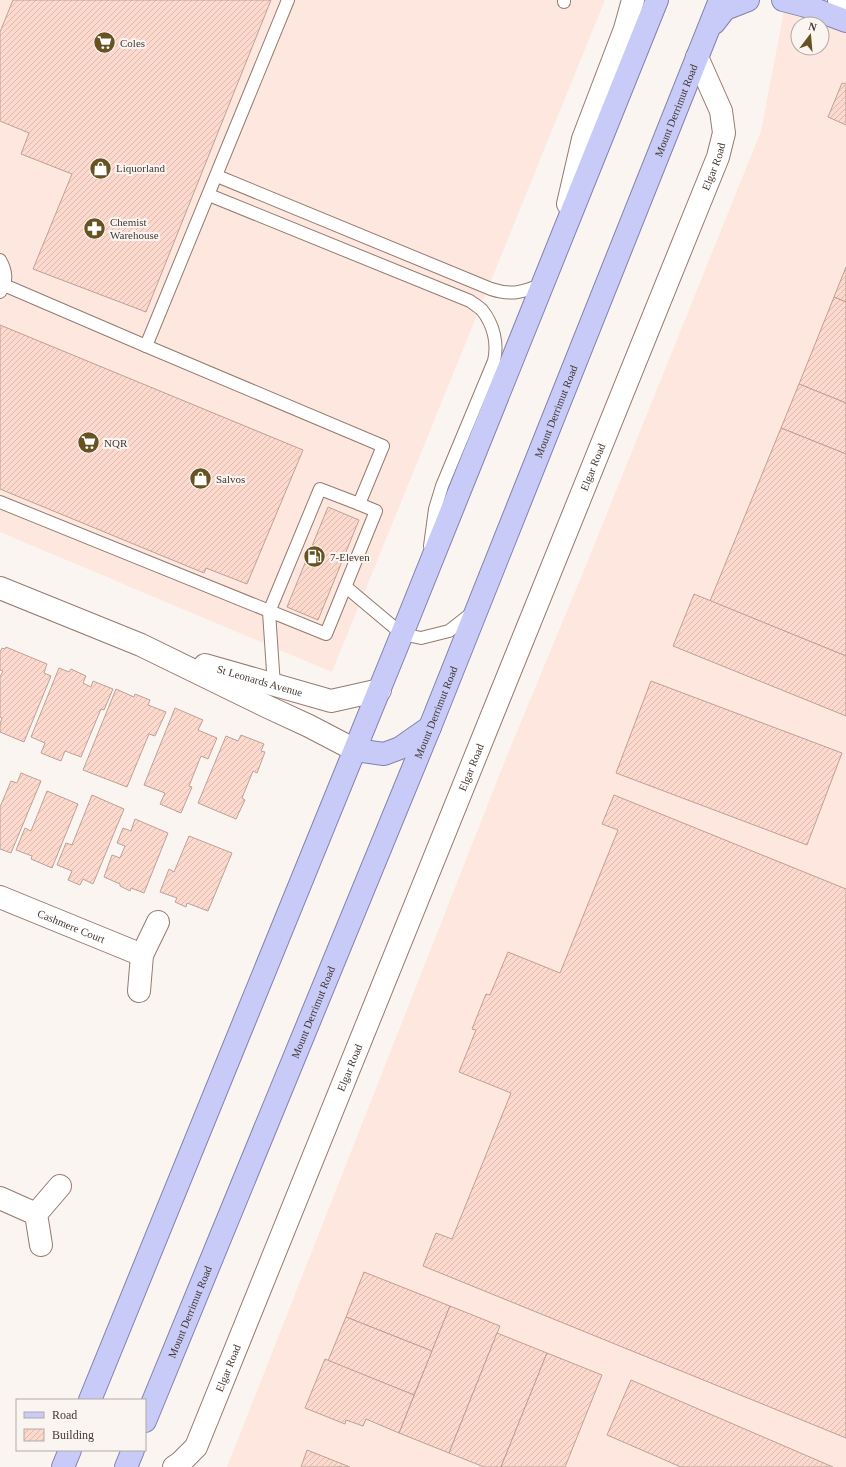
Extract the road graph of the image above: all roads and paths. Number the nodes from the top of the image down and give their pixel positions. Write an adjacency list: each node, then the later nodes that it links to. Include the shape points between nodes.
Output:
1 (288, 0): 12 (lane)
2 (633, 0): 14 (street, via 625,29 583,139)
3 (657, 0): 14 (main road)
4 (720, 0): 10 (main road, Mount Derrimut Road)
5 (748, 0): 10 (main road, via 725,9)
6 (783, 0): 9 (main road)
7 (839, 0): 8 (street)
8 (846, 3)
9 (846, 21)
10 (708, 30): 11 (main road, Mount Derrimut Road)
11 (697, 57): 24 (main road, Mount Derrimut Road); 46 (street, Elgar Road, via 721,111 724,133 718,157 196,1447)
12 (216, 176): 13 (lane); 16 (lane, via 501,293 514,294)
13 (209, 195): 18 (lane); 21 (lane, via 470,301 482,310 494,334 494,361 442,486 435,509)
14 (559, 244): 16 (main road)
15 (0, 260): 17 (lane, via 6,275)
16 (543, 284): 21 (main road)
17 (2, 289): 18 (lane)
18 (146, 346): 20 (lane, via 384,446)
19 (0, 502): 25 (lane)
20 (359, 504): 22 (lane, via 376,511); 25 (lane, via 320,489)
21 (425, 577): 26 (main road)
22 (346, 587): 25 (lane, via 326,634); 26 (lane)
23 (0, 588): 27 (street, St Leonards Avenue)
24 (477, 610): 26 (lane, via 449,631 422,638); 30 (main road, Mount Derrimut Road)
25 (269, 612): 28 (lane)
26 (402, 634): 29 (main road)
27 (141, 645): 28 (street, St Leonards Avenue); 31 (street, St Leonards Avenue)
28 (274, 686): 29 (street, St Leonards Avenue, via 331,701)
29 (380, 690): 31 (main road)
30 (430, 727): 31 (main road, via 400,748 384,754); 41 (main road, Mount Derrimut Road)
31 (355, 750): 40 (main road)
32 (0, 897): 34 (street, Cashmere Court)
33 (158, 922): 34 (street)
34 (142, 955): 35 (street)
35 (139, 991)
36 (60, 1186): 38 (street)
37 (0, 1198): 38 (street)
38 (36, 1214): 39 (street)
39 (41, 1245)
40 (90, 1399)
41 (146, 1419)
42 (70, 1451): 44 (main road)
43 (133, 1451): 45 (main road)
44 (63, 1467)
45 (126, 1467)
46 (174, 1467)

